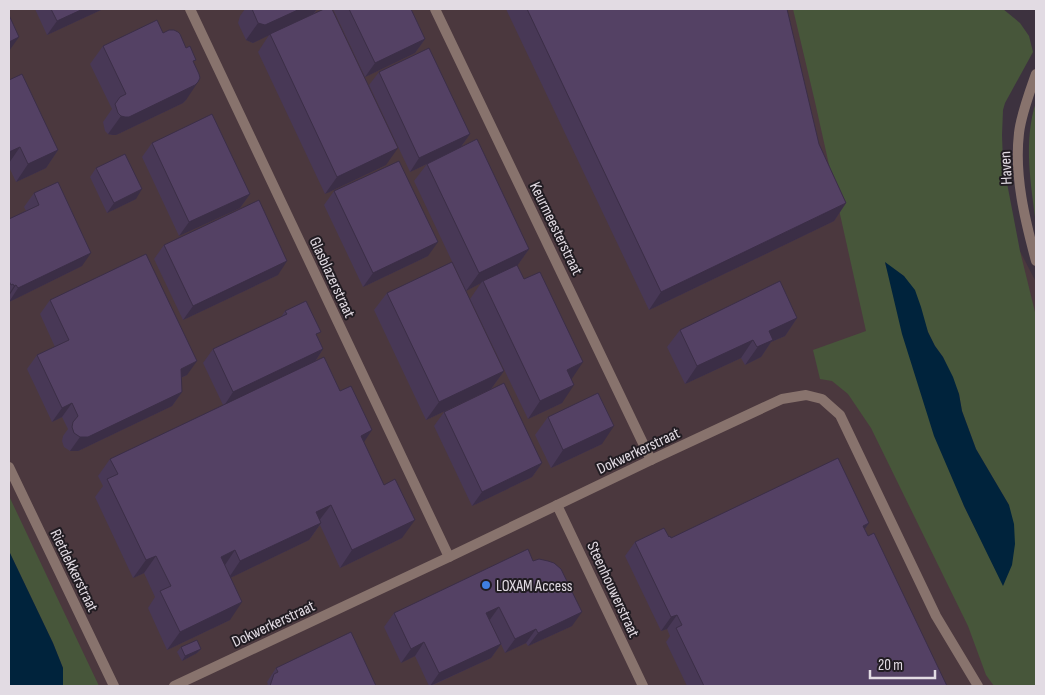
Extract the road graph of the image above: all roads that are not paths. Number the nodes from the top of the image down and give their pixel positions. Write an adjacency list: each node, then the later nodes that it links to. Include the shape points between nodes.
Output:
1 (190, 9): 8 (street, Glasblazerstraat)
2 (435, 9): 5 (street, Keurmeesterstraat)
3 (1036, 74): 4 (street, Haven, via 1019,132 1018,169)
4 (1036, 261)
5 (651, 460): 7 (street, Dokwerkerstraat); 13 (street, Dokwerkerstraat, via 782,399 806,394 822,399 840,415 936,616)
6 (9, 467): 10 (street, Rietdekkerstraat)
7 (558, 505): 8 (street, Dokwerkerstraat); 12 (street, Steenhouwerstraat)
8 (449, 557): 9 (street, Dokwerkerstraat)
9 (194, 682): 11 (street, Dokwerkerstraat)
10 (114, 686)
11 (174, 686)
12 (643, 686)
13 (978, 686)

